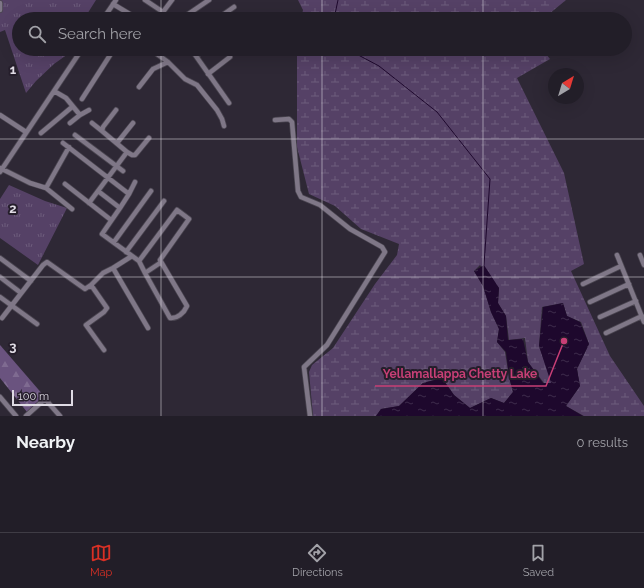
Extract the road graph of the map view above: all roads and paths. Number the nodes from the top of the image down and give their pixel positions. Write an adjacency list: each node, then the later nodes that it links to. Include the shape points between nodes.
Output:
1 (147, 0): 10 (street)
2 (172, 0): 10 (street)
3 (209, 0): 11 (street)
4 (114, 2): 8 (street); 9 (street)
5 (0, 3): 7 (street)
6 (234, 7): 12 (street)
7 (0, 10)
8 (107, 12)
9 (128, 12)
10 (163, 12)
11 (191, 12)
12 (227, 12)
13 (77, 56): 21 (street)
14 (110, 56): 22 (street)
15 (160, 56): 18 (street)
16 (196, 56): 19 (street)
17 (230, 57): 19 (street)
18 (168, 62): 20 (street, via 153,69); 33 (street, via 186,79 197,85 222,119)
19 (208, 74): 23 (street)
20 (139, 87)
21 (54, 91): 24 (street, via 66,98); 35 (street)
22 (82, 99)
23 (229, 103)
24 (72, 107): 28 (street); 36 (street)
25 (89, 110): 28 (street)
26 (116, 110): 34 (street)
27 (0, 115): 35 (street)
28 (80, 115): 30 (street)
29 (275, 120): 91 (street, via 289,118 292,122 298,191 301,197 326,208 345,225 382,247 385,252 327,345 304,367)
30 (70, 123)
31 (92, 123): 34 (street)
32 (133, 123): 40 (street)
33 (224, 126)
34 (102, 131): 40 (street)
35 (26, 132): 44 (street)
36 (41, 133)
37 (75, 134): 43 (street)
38 (149, 138): 42 (street, via 135,155 132,156)
39 (63, 143): 41 (street)
40 (117, 143): 42 (street)
41 (68, 147): 46 (street); 49 (street)
42 (128, 152): 43 (street)
43 (117, 166): 45 (street); 46 (street)
44 (1, 170): 49 (street)
45 (122, 171)
46 (108, 178): 50 (street); 52 (street)
47 (135, 182): 52 (street)
48 (65, 184): 54 (street)
49 (46, 188): 56 (street)
50 (98, 191): 54 (street); 55 (street)
51 (151, 192): 58 (street)
52 (129, 194): 55 (street)
53 (164, 201): 59 (street)
54 (89, 203): 57 (street)
55 (120, 208): 57 (street)
56 (72, 209)
57 (111, 220): 58 (street, via 102,234)
58 (114, 242): 59 (street)
59 (126, 252): 62 (street)
60 (617, 255): 67 (street)
61 (640, 255): 66 (street)
62 (132, 256): 64 (street); 68 (street)
63 (0, 258): 71 (street)
64 (139, 261): 65 (street, via 177,210 189,219); 69 (street)
65 (160, 263): 69 (street); 69 (street, via 187,306 185,312 170,318)
66 (644, 265)
67 (621, 266): 72 (street); 73 (street)
68 (113, 268): 74 (street, via 103,273); 84 (street)
69 (145, 273)
70 (0, 277): 75 (street)
71 (31, 281): 74 (street, via 47,262 85,289); 75 (street)
72 (583, 284)
73 (629, 284): 77 (street); 78 (street)
74 (91, 285): 86 (street, via 107,308 86,325)
75 (21, 293): 79 (street)
76 (0, 297): 79 (street)
77 (636, 301): 80 (street); 82 (street)
78 (590, 302)
79 (12, 306): 81 (street); 83 (street)
80 (600, 317)
81 (2, 318)
82 (643, 319): 85 (street)
83 (37, 324)
84 (148, 328)
85 (606, 333)
86 (104, 350)
87 (0, 397): 88 (street)
88 (16, 416)
89 (28, 416): 90 (street, via 45,399)
90 (60, 416)
91 (310, 416)

